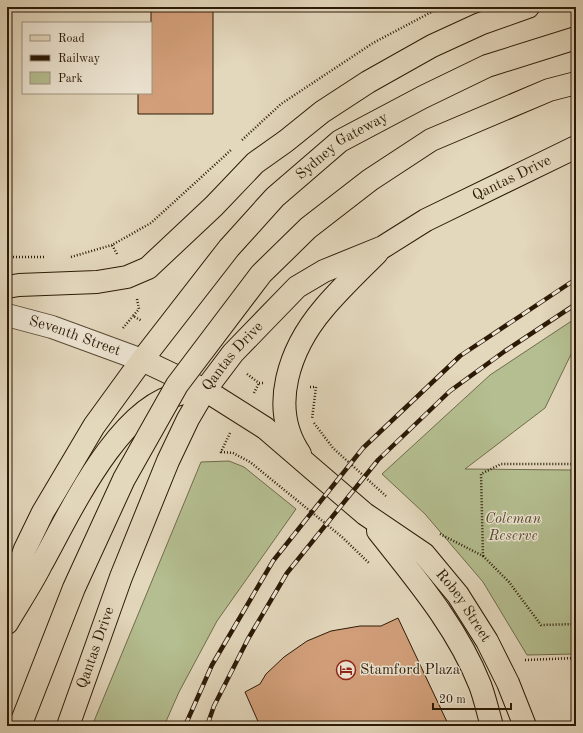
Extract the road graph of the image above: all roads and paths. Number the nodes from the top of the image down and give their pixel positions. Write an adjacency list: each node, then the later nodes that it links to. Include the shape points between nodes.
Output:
1 (528, 7): 10 (main road, via 480,24 432,46 368,82 322,112 255,163 148,268 127,277 97,282 19,284)
2 (576, 38): 16 (main road, Sydney Gateway, via 487,66 340,141 274,197 230,248)
3 (576, 83): 32 (main road, bridge, via 549,90 431,140 370,180 315,224 261,274 177,385 124,479 74,588)
4 (576, 147): 6 (main road, Qantas Drive, via 426,220)
5 (112, 245): 9 (path)
6 (383, 247): 18 (main road, Qantas Drive, via 324,271 297,287 233,353); 21 (main road, via 323,309 291,363 285,385 283,410 292,442)
7 (7, 257): 8 (path)
8 (46, 258)
9 (69, 258)
10 (7, 287)
11 (138, 301): 13 (path, via 139,309)
12 (7, 315): 16 (street, Seventh Street, via 52,327)
13 (133, 316): 14 (path); 15 (path)
14 (144, 322)
15 (122, 329)
16 (142, 360): 18 (main road, Robey Street); 27 (main road, via 63,474 25,550)
17 (252, 377): 19 (path, via 259,383)
18 (205, 390): 21 (main road, Robey Street, via 265,428); 28 (main road, via 175,395 133,420 84,489); 33 (main road, Qantas Drive, via 168,461 127,563)
19 (253, 393)
20 (225, 442): 26 (path, via 221,452 233,453 250,462 342,537)
21 (306, 463): 23 (main road, Robey Street)
22 (576, 464): 25 (path, via 501,464 481,474)
23 (365, 514): 34 (main road, Robey Street, via 445,619 480,685); 35 (main road, Robey Street, via 424,554 458,595 487,641 508,683)
24 (433, 532): 25 (path)
25 (483, 556): 29 (path, via 509,582 541,625)
26 (373, 566)
27 (7, 600)
28 (7, 623)
29 (576, 624)
30 (576, 658): 31 (path)
31 (518, 660)
32 (20, 726)
33 (68, 726)
34 (492, 726)
35 (525, 726)

